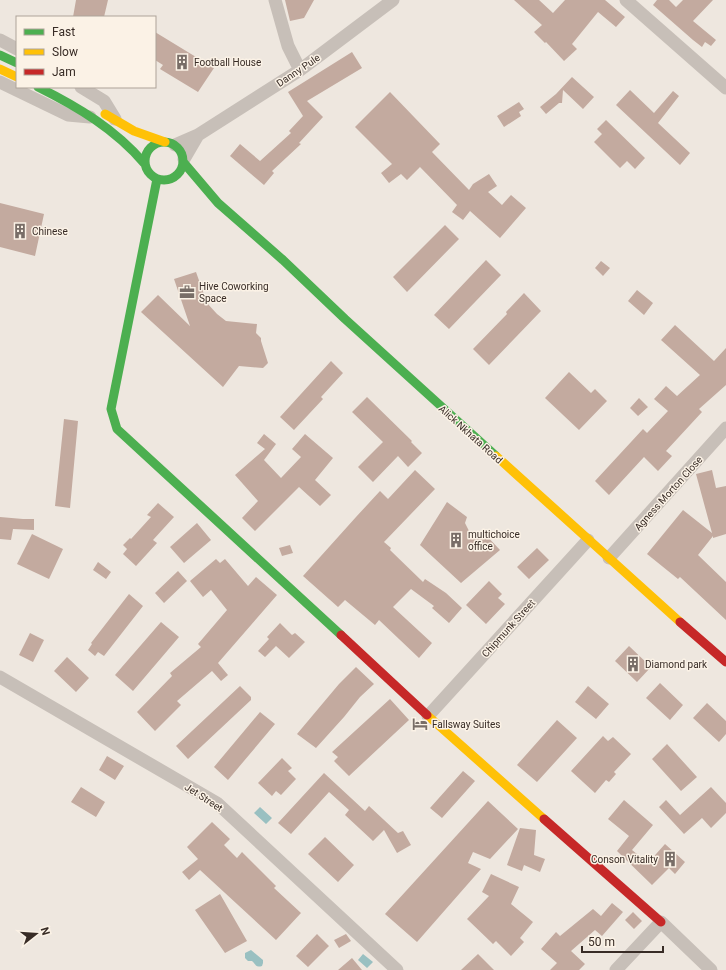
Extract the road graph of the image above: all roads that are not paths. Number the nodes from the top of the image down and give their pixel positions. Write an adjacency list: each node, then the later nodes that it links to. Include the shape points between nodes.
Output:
1 (275, 0): 9 (street, via 288,46)
2 (393, 0): 9 (street, Danny Pule)
3 (626, 0): 13 (street)
4 (0, 40): 5 (street)
5 (16, 48)
6 (0, 55): 7 (main road)
7 (16, 63)
8 (0, 69): 10 (main road)
9 (300, 70): 17 (street, Danny Pule)
10 (16, 77)
11 (0, 82): 15 (street, via 68,115)
12 (40, 88): 15 (main road)
13 (726, 88)
14 (77, 90): 15 (main road); 16 (street, via 104,101)
15 (93, 110): 16 (main road); 20 (main road)
16 (116, 122): 18 (main road, via 146,137)
17 (198, 135): 18 (street, Danny Pule); 19 (street, Danny Pule)
18 (170, 144): 19 (main road, via 181,151); 20 (main road, via 152,146 146,154)
19 (184, 161): 22 (main road, via 180,172); 25 (main road, Alick Nkhata Road)
20 (144, 163): 21 (main road, via 148,172)
21 (157, 179): 22 (main road); 31 (main road, via 111,409 117,429)
22 (169, 180): 23 (main road)
23 (181, 183)
24 (192, 187): 25 (main road, Alick Nkhata Road)
25 (218, 203): 27 (main road, Alick Nkhata Road)
26 (726, 428): 28 (street, Agness Morton Close)
27 (588, 540): 28 (main road, Alick Nkhata Road); 31 (street, Chipmunk Street)
28 (609, 558): 29 (main road, Alick Nkhata Road)
29 (726, 662)
30 (0, 677): 33 (street, Jet Street, via 217,803)
31 (428, 716): 32 (main road)
32 (661, 922): 34 (street); 35 (street)
33 (397, 970)
34 (616, 970)
35 (711, 970)

